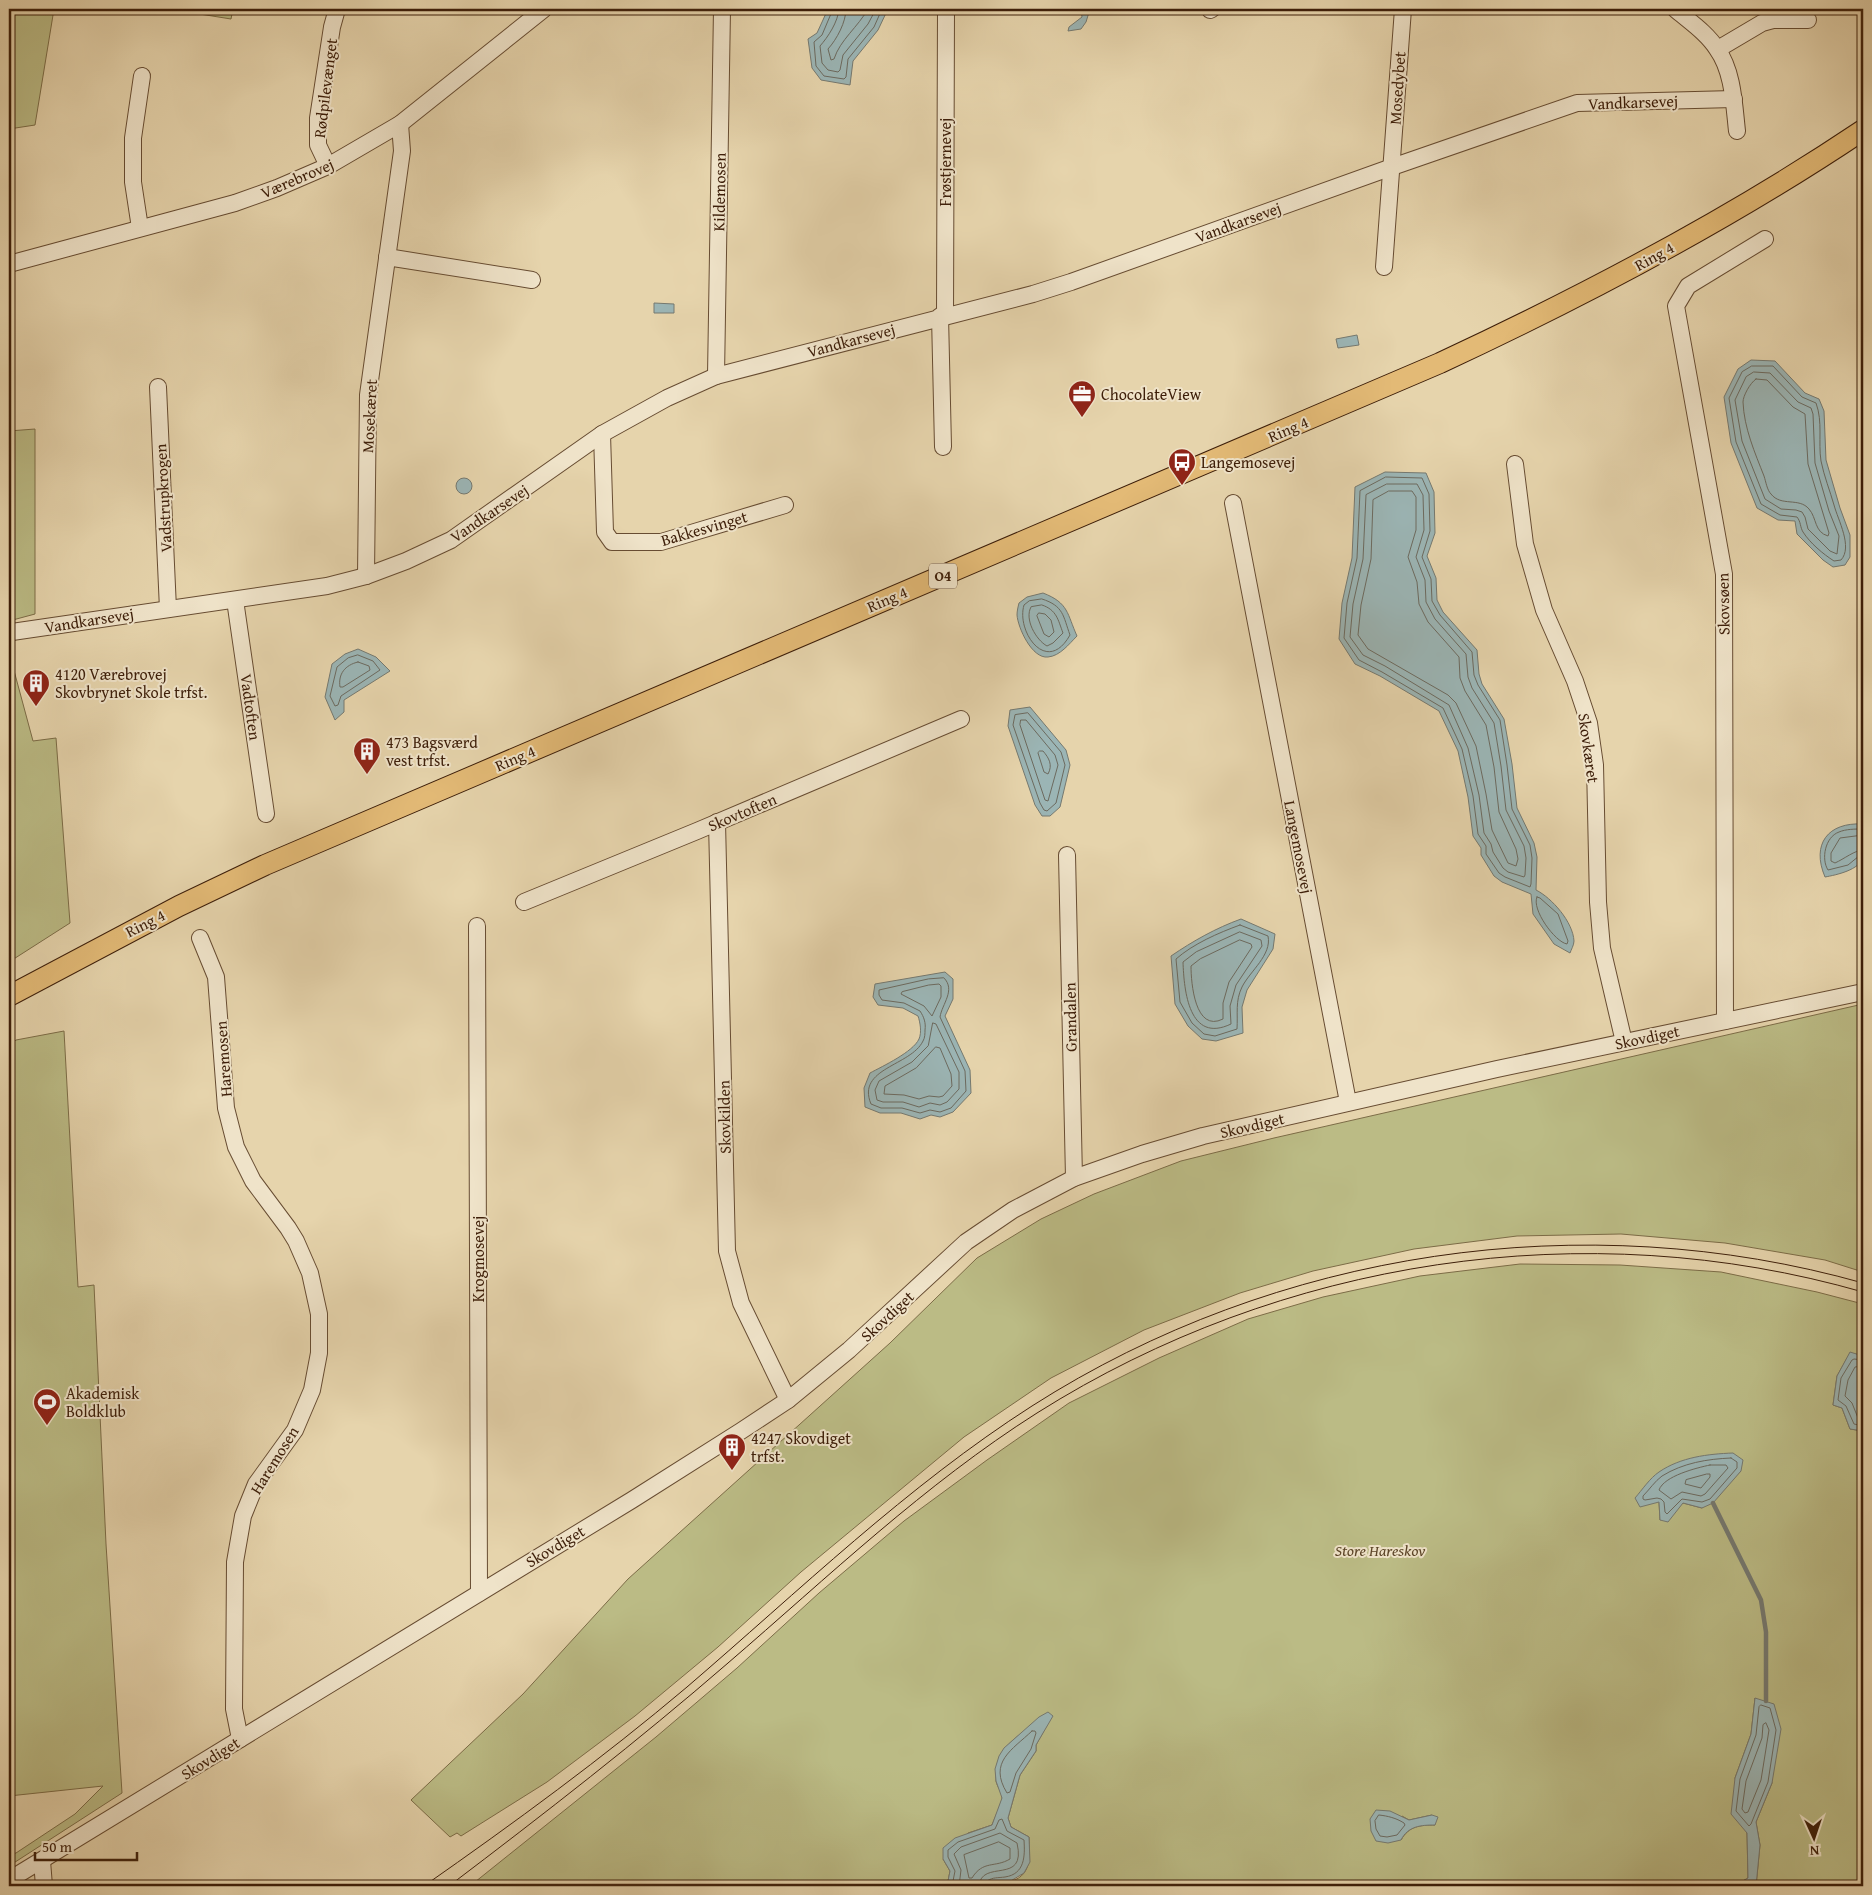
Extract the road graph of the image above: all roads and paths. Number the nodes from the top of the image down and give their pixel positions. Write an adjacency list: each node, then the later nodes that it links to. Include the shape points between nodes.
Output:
1 (337, 9): 14 (street, Rødpilevænget, via 318,118 318,145)
2 (544, 9): 11 (street, Værebrovej)
3 (722, 9): 23 (street, Kildemosen)
4 (946, 9): 22 (street, Frøstjernevej)
5 (1403, 9): 15 (street, Mosedybet)
6 (1675, 9): 8 (street)
7 (1808, 20): 8 (street, via 1762,23)
8 (1718, 49): 10 (street, via 1726,65)
9 (142, 76): 16 (street, via 133,138 133,182)
10 (1734, 99): 13 (street); 15 (street, Vandkarsevej, via 1577,103)
11 (400, 124): 14 (street, Værebrovej); 18 (street, Mosekæret, via 402,151)
12 (1863, 130): 42 (main road, Ring 4 / O4, via 1674,246 1582,295 1440,363 283,857 178,906)
13 (1737, 131)
14 (328, 166): 16 (street, Værebrovej, via 235,203)
15 (1392, 167): 20 (street); 22 (street, Vandkarsevej, via 1071,282)
16 (140, 228): 19 (street, Værebrovej)
17 (1766, 239): 43 (street, Skovsøen, via 1688,286 1676,306 1724,574)
18 (387, 257): 21 (street); 30 (street, Mosekæret, via 368,395)
19 (9, 264)
20 (1384, 267)
21 (532, 280)
22 (942, 316): 23 (street, Vandkarsevej); 26 (street)
23 (716, 376): 25 (street, Vandkarsevej)
24 (158, 387): 32 (street, Vadstrupkrogen)
25 (602, 434): 29 (street, Bakkesvinget, via 605,532 612,542 661,542); 30 (street, Vandkarsevej, via 451,540)
26 (943, 447)
27 (1515, 464): 44 (street, Skovkæret, via 1524,544 1544,610 1575,681 1589,723 1595,765 1602,948)
28 (1233, 503): 45 (street, Langemosevej)
29 (784, 505)
30 (366, 576): 31 (street, Vandkarsevej, via 327,586)
31 (235, 600): 32 (street, Vandkarsevej); 35 (street, Vadtoften)
32 (168, 609): 33 (street, Vandkarsevej)
33 (12, 632)
34 (961, 720): 36 (street, Skovtoften)
35 (266, 814)
36 (717, 822): 38 (street, Skovtoften); 47 (street, Skovkilden, via 727,1251 741,1303)
37 (1067, 855): 46 (street, Grandalen)
38 (524, 902)
39 (477, 926): 48 (street, Krogmosevej)
40 (200, 938): 49 (street, Haremosen, via 216,977 226,1108 236,1147 253,1181 296,1241 310,1274 319,1314 319,1352 312,1390 294,1430 256,1484 242,1516 235,1562 234,1709)
41 (1863, 992): 43 (street, Skovdiget)
42 (9, 996)
43 (1725, 1021): 44 (street, Skovdiget)
44 (1624, 1042): 45 (street, Skovdiget)
45 (1348, 1102): 46 (street, Skovdiget, via 1203,1136)
46 (1074, 1178): 47 (street, Skovdiget, via 1013,1210 966,1242 850,1350)
47 (788, 1400): 48 (street, Skovdiget)
48 (479, 1593): 49 (street, Skovdiget)
49 (240, 1739): 50 (street, Skovdiget)
50 (42, 1861): 51 (street, Skovdiget); 52 (street)
51 (9, 1880)
52 (44, 1886)

